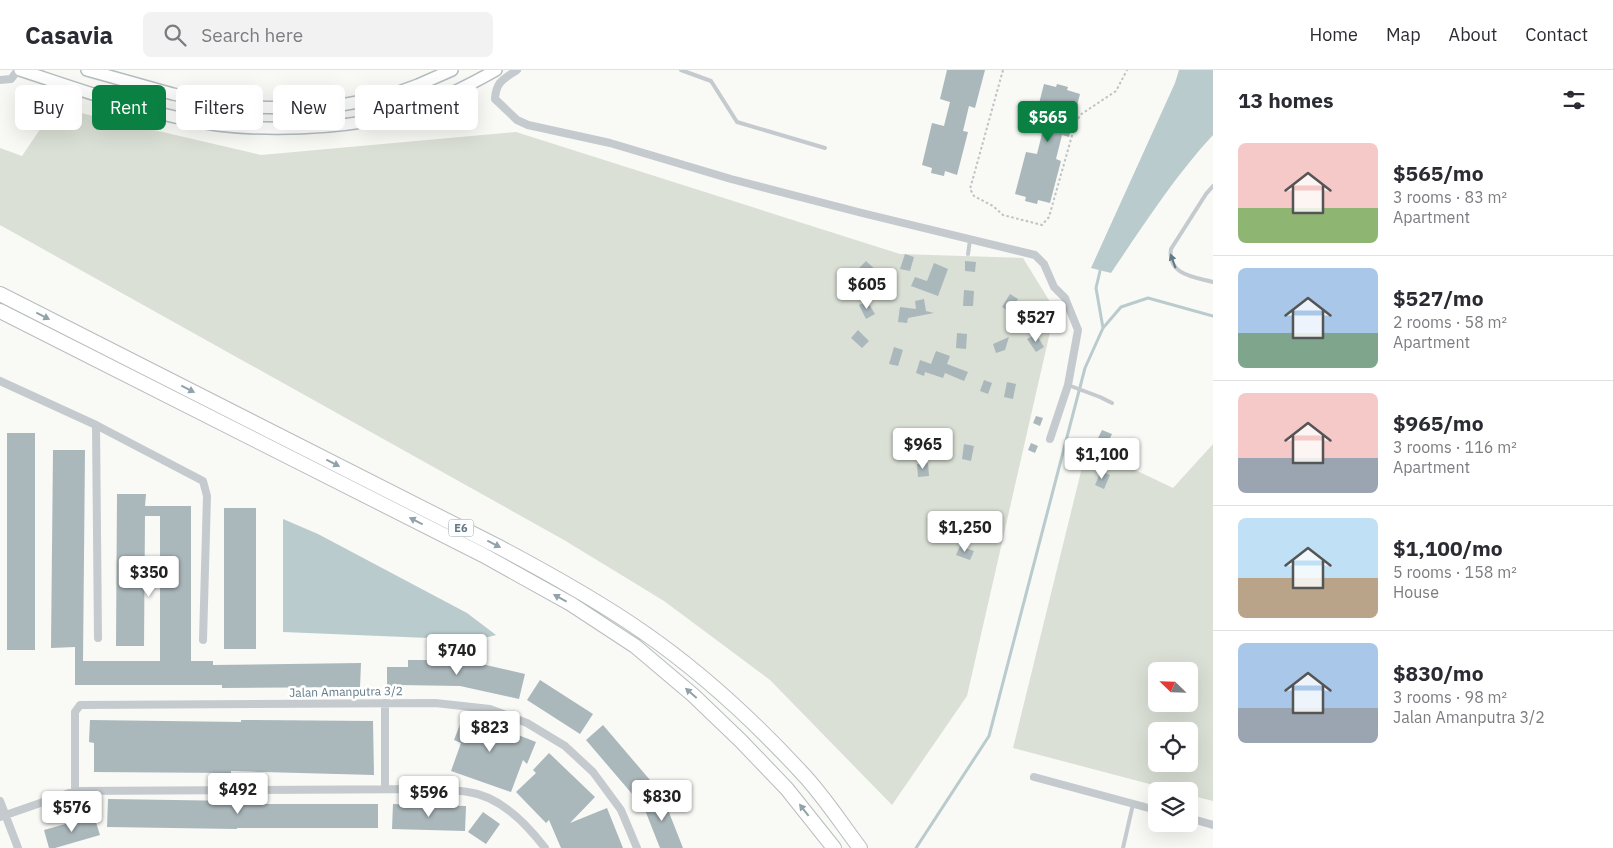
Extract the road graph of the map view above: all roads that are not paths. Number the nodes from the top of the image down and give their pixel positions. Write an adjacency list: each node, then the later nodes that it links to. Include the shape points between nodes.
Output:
1 (20, 70): 4 (main road, via 167,114 218,125 273,128 336,126 385,117 444,97); 7 (street, via 11,80)
2 (87, 70): 3 (main road, via 221,104 303,108 330,107 385,97)
3 (452, 70)
4 (496, 70)
5 (517, 70): 10 (street, via 499,83 495,99 517,120 528,125 610,143 731,179)
6 (682, 70): 8 (lane, via 711,81 738,122)
7 (0, 80)
8 (825, 148)
9 (1213, 186): 12 (lane, one-way to 9, via 1181,274 1170,254)
10 (970, 240): 11 (lane); 16 (street, via 1032,253 1044,264 1054,287 1065,298 1078,330)
11 (968, 254)
12 (1213, 282)
13 (0, 294): 36 (highway, E6, one-way to 36, via 579,590 644,632 706,680 804,774)
14 (0, 311): 35 (highway, E6, one-way to 14, via 787,789 693,695 635,646 571,604 483,554)
15 (0, 381): 18 (street)
16 (1068, 386): 17 (lane); 19 (street)
17 (1112, 403)
18 (96, 425): 20 (street); 21 (street, via 203,481 207,496)
19 (1050, 439)
20 (98, 638)
21 (203, 640)
22 (385, 703): 24 (street); 25 (street, Jalan Amanputra 3/2, via 80,705 75,712); 34 (street, Jalan Amanputra 3/2, via 436,702 490,709 527,723 565,746 593,772 622,810)
23 (1034, 777): 27 (street)
24 (384, 788): 25 (street); 33 (street, via 470,792 490,798 532,831)
25 (75, 791): 29 (street)
26 (0, 801): 29 (street)
27 (1133, 804): 28 (street); 37 (lane)
28 (1148, 808)
29 (3, 816): 32 (street)
30 (1198, 820): 31 (street)
31 (1213, 824)
32 (18, 848)
33 (545, 848)
34 (637, 848)
35 (834, 848)
36 (860, 848)
37 (1123, 848)

